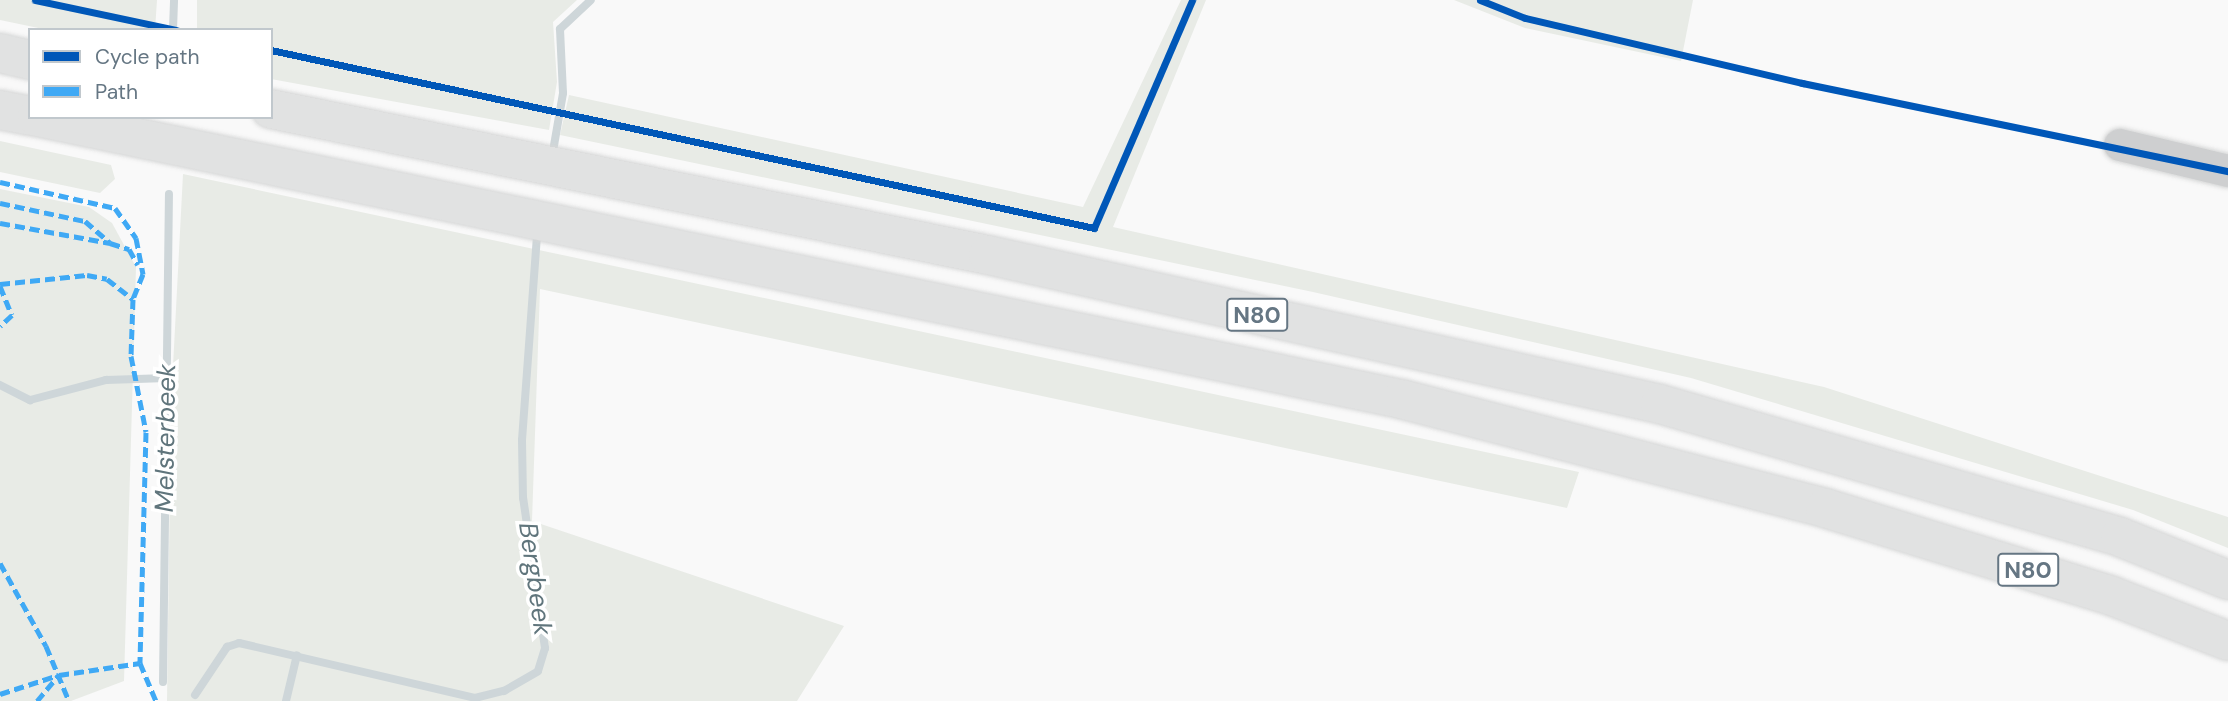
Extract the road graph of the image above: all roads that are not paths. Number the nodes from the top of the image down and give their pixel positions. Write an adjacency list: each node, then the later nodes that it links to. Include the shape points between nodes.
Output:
1 (0, 54): 2 (highway)
2 (28, 60)
3 (273, 109): 9 (highway, N80, via 988,255 1660,404 2120,537)
4 (0, 110): 5 (highway)
5 (28, 116)
6 (47, 119): 10 (highway, N80, via 1401,399 1825,508 2112,596)
7 (2120, 145): 8 (street)
8 (2228, 171)
9 (2228, 580)
10 (2228, 641)

